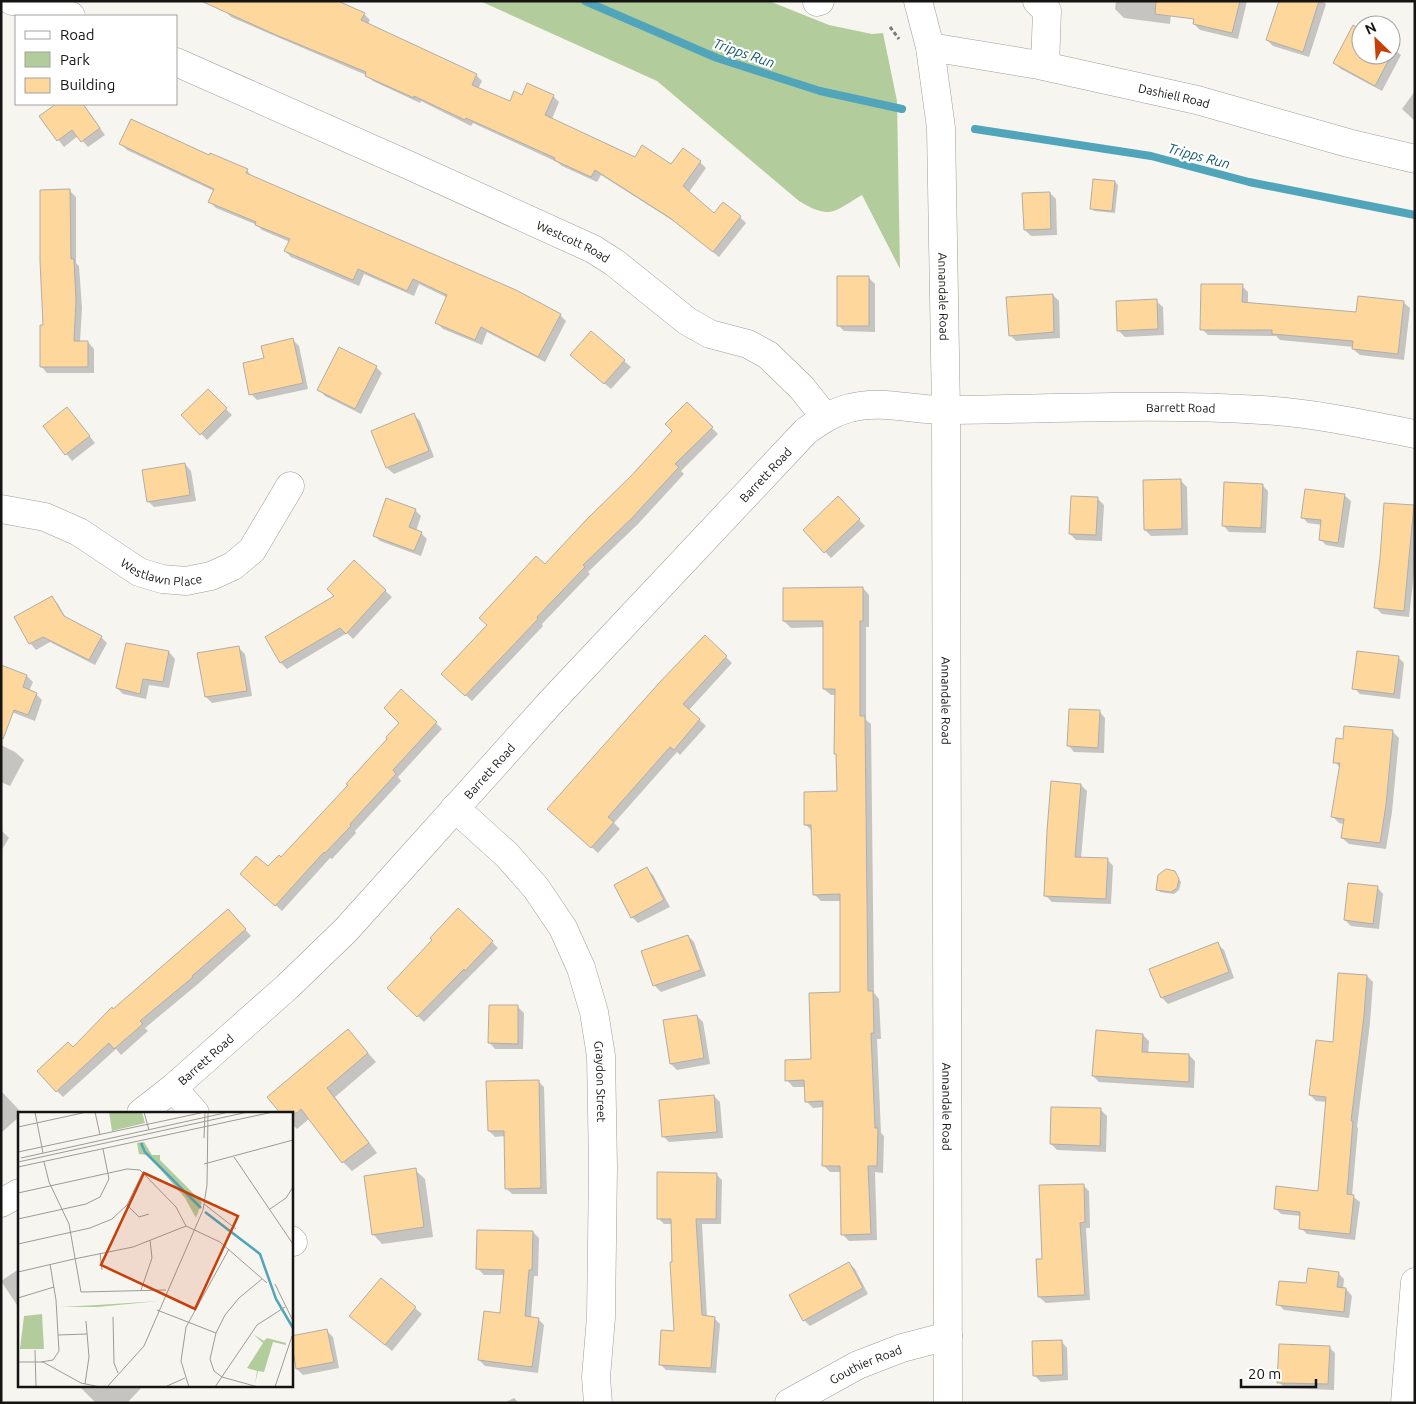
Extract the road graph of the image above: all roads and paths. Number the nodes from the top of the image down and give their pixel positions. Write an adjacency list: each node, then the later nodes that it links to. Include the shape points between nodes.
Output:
1 (12, 1): 4 (street)
2 (918, 1): 5 (street, Annandale Road)
3 (1036, 1): 7 (street, via 1048,11)
4 (68, 15)
5 (930, 47): 7 (street, Dashiell Road); 9 (street, Annandale Road, via 941,128)
6 (178, 63): 10 (street, Westcott Road, via 593,249 686,321 710,334 748,344 768,356 802,388)
7 (1046, 66): 8 (street, Dashiell Road, via 1197,100)
8 (1415, 159)
9 (946, 410): 10 (street, via 867,405 849,408); 11 (street, Barrett Road, via 1132,405 1263,410); 21 (street, Annandale Road)
10 (826, 418): 14 (street, Barrett Road, via 806,430 557,695)
11 (1415, 434)
12 (290, 486): 13 (street, Westlawn Place, via 252,550 233,566 211,576 186,581 162,579 139,572 79,532 45,517)
13 (1, 510)
14 (456, 808): 15 (street, Barrett Road, via 346,930 280,994); 22 (street, Graydon Street, via 507,855 536,888 563,928 581,968 594,1012 601,1056 603,1167 601,1317 596,1377)
15 (173, 1088): 16 (street, Barrett Road); 17 (street)
16 (143, 1112)
17 (194, 1112)
18 (18, 1194): 19 (street)
19 (1, 1203)
20 (1415, 1282): 25 (street)
21 (948, 1336): 23 (street, Gouthier Road, via 902,1348 858,1365); 24 (street, Annandale Road)
22 (598, 1403)
23 (789, 1403)
24 (948, 1403)
25 (1405, 1403)

